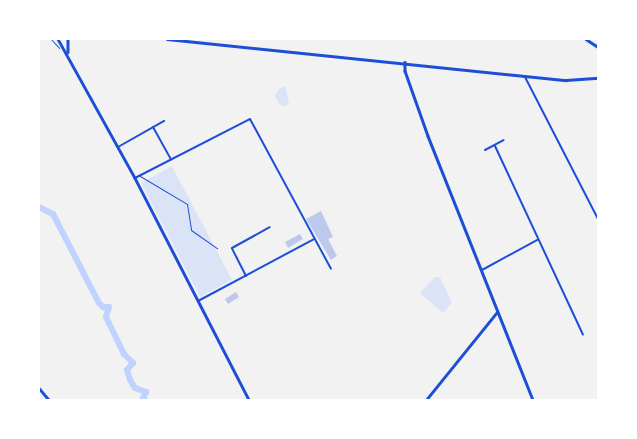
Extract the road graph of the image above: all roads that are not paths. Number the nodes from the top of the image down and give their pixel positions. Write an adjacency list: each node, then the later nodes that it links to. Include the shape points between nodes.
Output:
1 (51, 39): 7 (street)
2 (58, 39): 8 (main road)
3 (68, 39): 8 (main road)
4 (167, 39): 9 (main road)
5 (586, 39): 6 (main road)
6 (598, 47)
7 (59, 48)
8 (68, 54): 16 (main road)
9 (405, 62): 10 (main road); 27 (main road, via 405,71 425,126)
10 (524, 74): 11 (main road, via 566,80); 21 (street)
11 (598, 78)
12 (164, 121): 13 (street)
13 (153, 127): 16 (street); 18 (street)
14 (504, 140): 15 (street)
15 (495, 146): 17 (street); 24 (street)
16 (118, 147): 20 (main road)
17 (485, 150)
18 (170, 159): 19 (street); 23 (street, via 250,118)
19 (139, 176): 20 (street); 25 (street, via 187,204 191,230)
20 (135, 178): 29 (main road)
21 (598, 219)
22 (270, 227): 28 (street, via 232,248)
23 (314, 239): 26 (street); 28 (street)
24 (537, 240): 27 (street); 31 (street)
25 (217, 248)
26 (331, 269)
27 (481, 270): 30 (main road)
28 (246, 276): 29 (street)
29 (198, 301): 34 (main road)
30 (498, 312): 35 (main road); 36 (main road)
31 (582, 336)
32 (39, 388): 33 (main road)
33 (49, 400)
34 (249, 400)
35 (426, 400)
36 (532, 400)

